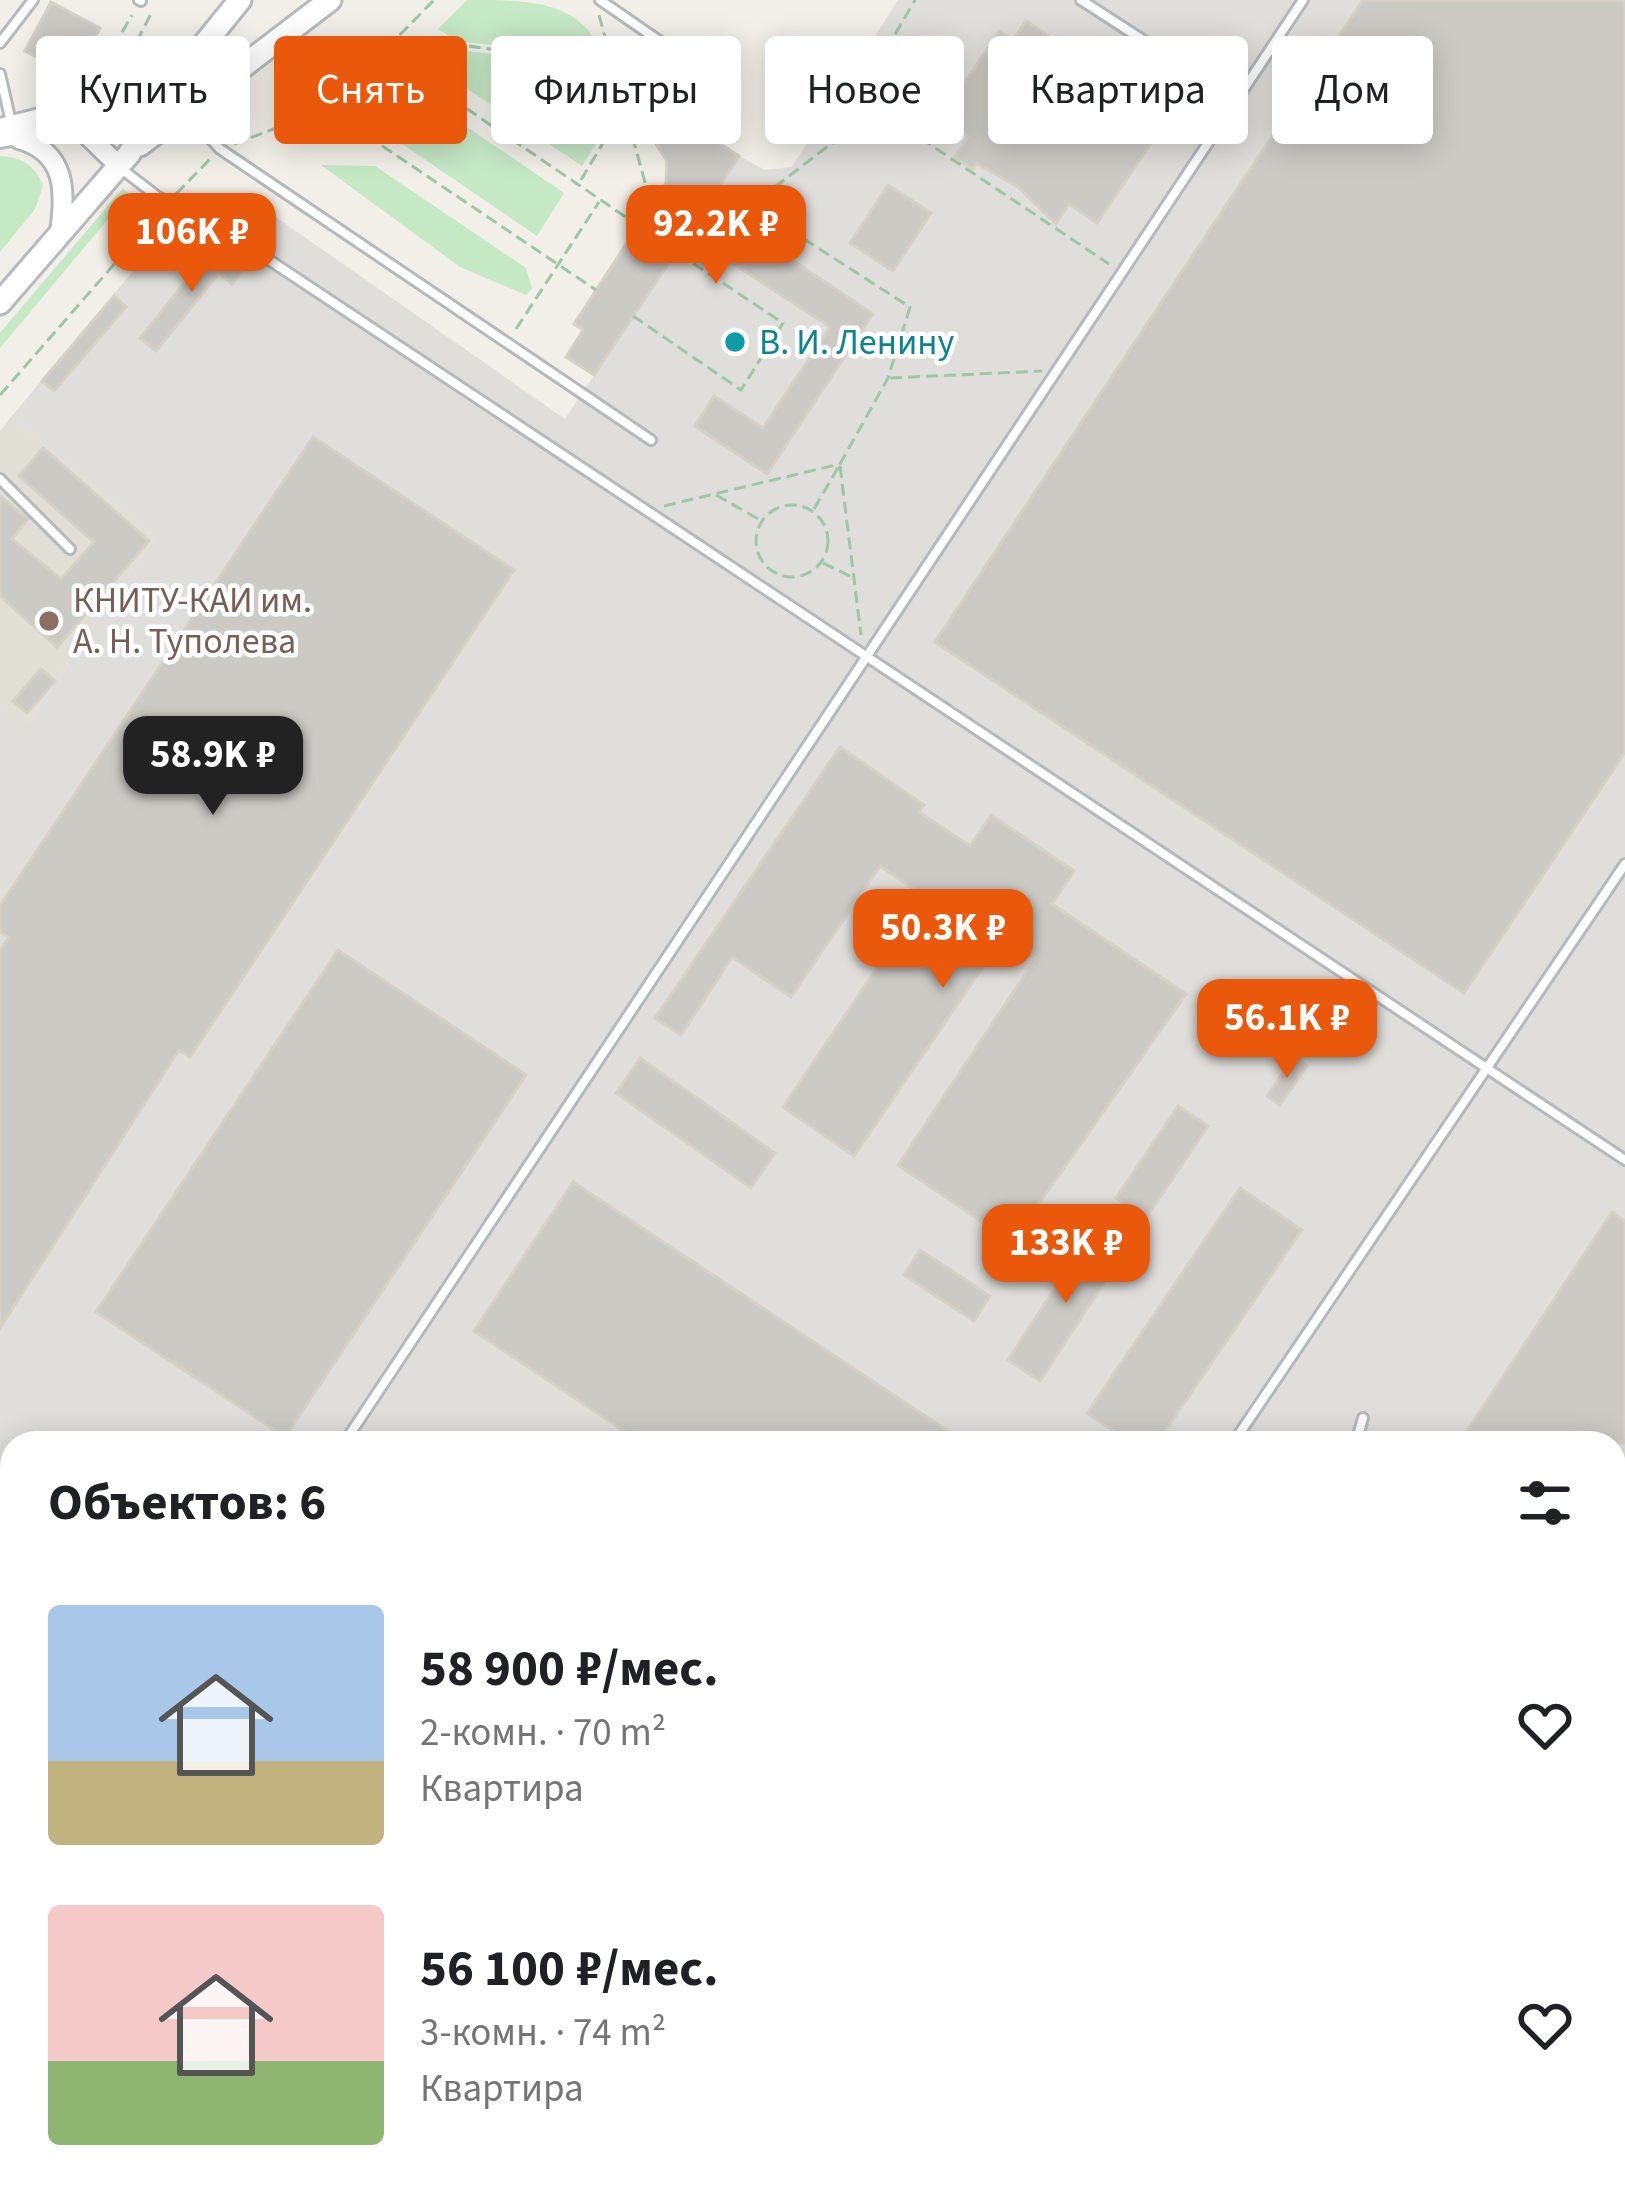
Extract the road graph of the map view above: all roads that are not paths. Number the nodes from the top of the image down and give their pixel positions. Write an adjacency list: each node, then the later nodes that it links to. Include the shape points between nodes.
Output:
1 (33, 0): 10 (lane)
2 (240, 0): 7 (main road)
3 (330, 0): 11 (main road)
4 (598, 0): 8 (lane)
5 (1082, 0): 9 (lane)
6 (1303, 0): 13 (lane)
7 (211, 36)
8 (651, 36)
9 (1137, 36)
10 (0, 43)
11 (250, 60)
12 (0, 74): 16 (lane)
13 (1248, 82)
14 (36, 120): 16 (street)
15 (36, 129): 16 (street)
16 (6, 132): 23 (street, via 42,149 60,171)
17 (103, 144): 22 (street)
18 (133, 144): 22 (main road)
19 (142, 144): 22 (main road)
20 (216, 144): 25 (lane)
21 (1207, 144): 28 (lane)
22 (123, 160): 23 (main road); 28 (lane, via 169,202 227,232)
23 (60, 232): 24 (main road)
24 (0, 303)
25 (651, 440)
26 (0, 480): 27 (lane)
27 (70, 548)
28 (863, 657): 30 (lane); 33 (lane)
29 (1625, 864): 30 (lane)
30 (1486, 1071): 31 (lane); 34 (lane)
31 (1625, 1160)
32 (1363, 1418): 35 (lane)
33 (352, 1431)
34 (1240, 1431)
35 (1359, 1431)

